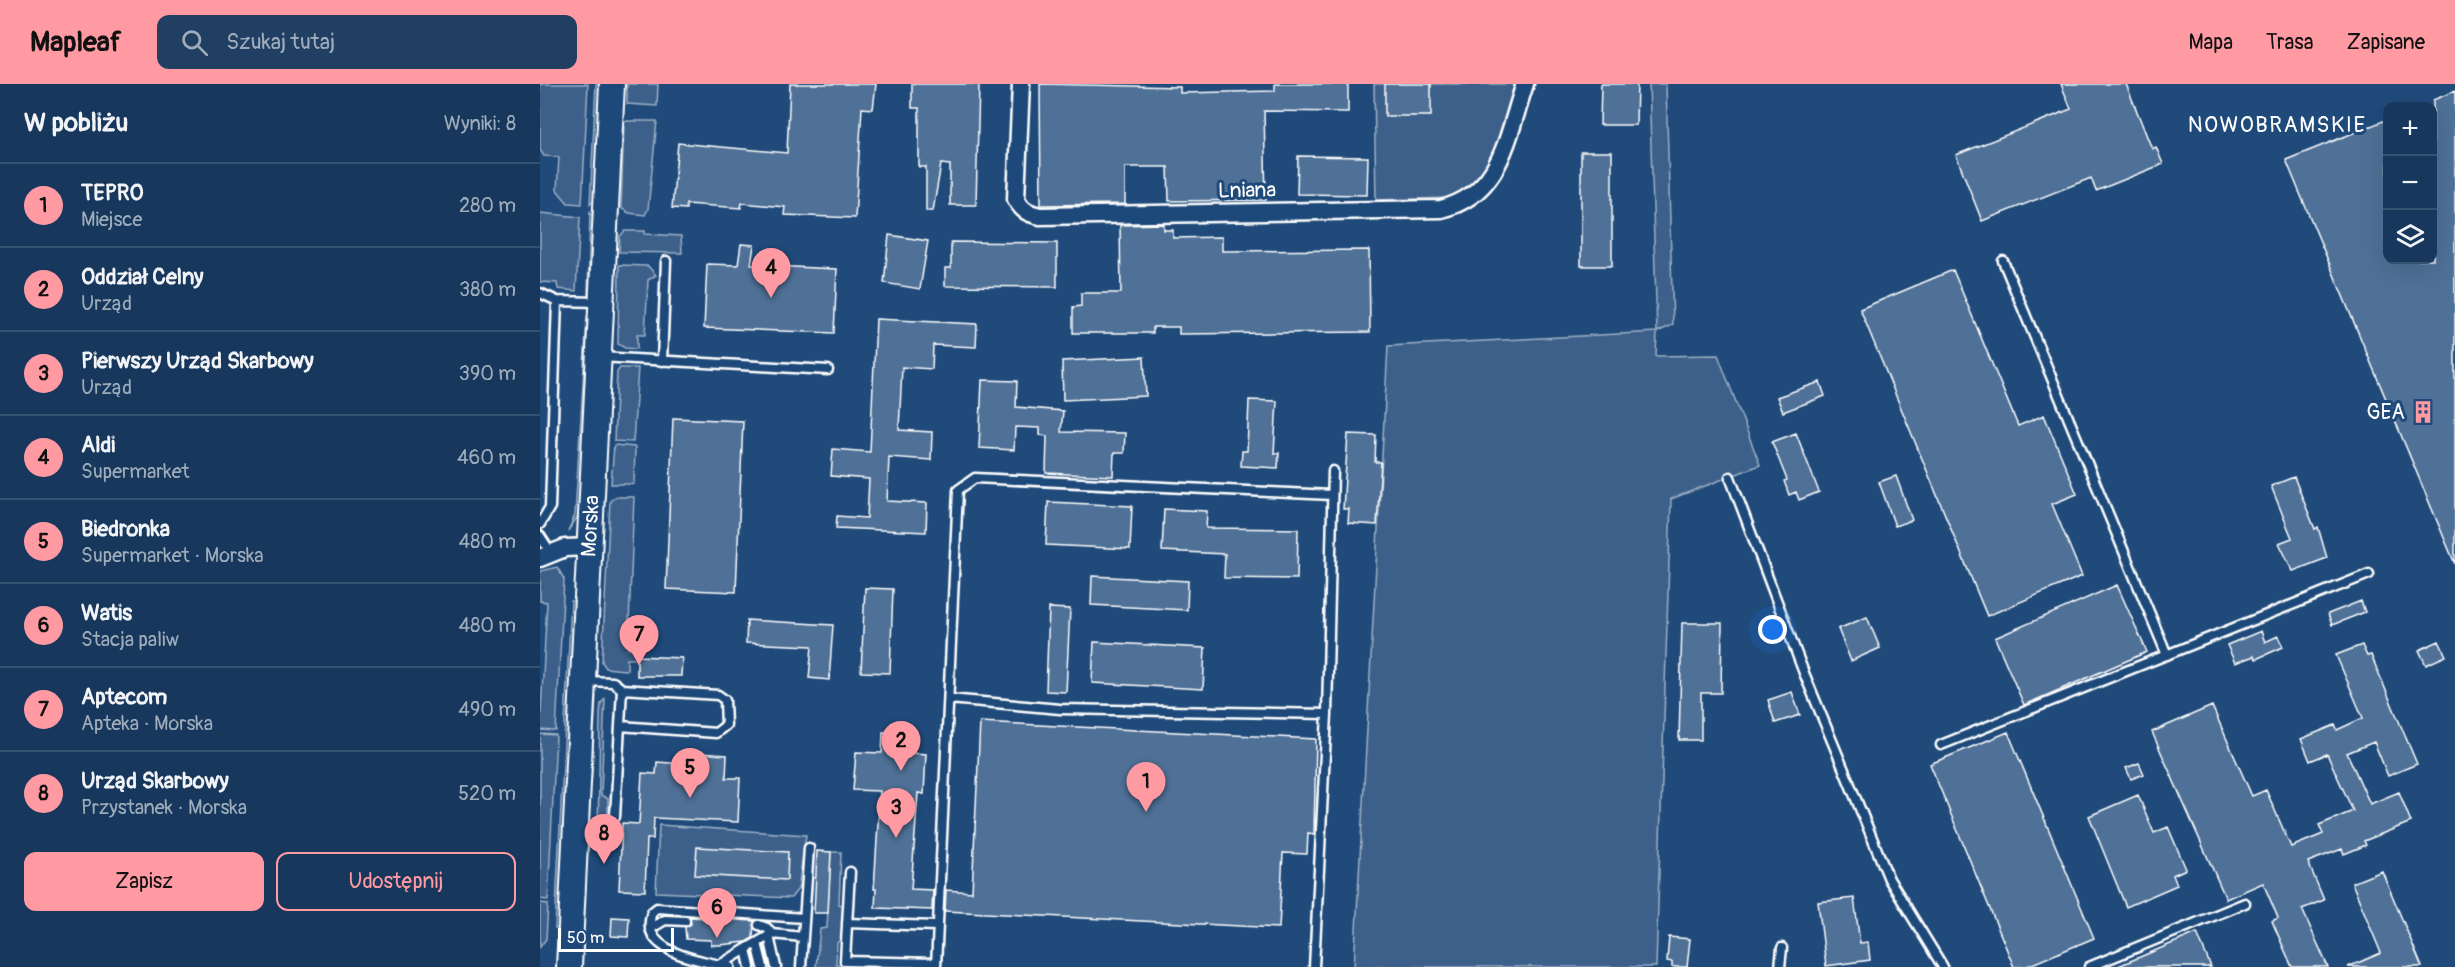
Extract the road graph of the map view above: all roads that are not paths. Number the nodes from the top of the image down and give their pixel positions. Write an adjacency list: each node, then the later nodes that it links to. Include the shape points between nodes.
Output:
1 (612, 84): 8 (street, Morska)
2 (1021, 84): 3 (street, Lniana, via 1016,199 1028,213 1040,216 1419,210 1456,205 1486,185)
3 (1525, 84)
4 (666, 261): 10 (lane)
5 (2003, 261): 20 (lane)
6 (540, 293): 7 (lane)
7 (557, 301): 8 (lane); 15 (lane, via 550,507)
8 (601, 303): 9 (street, Morska)
9 (598, 357): 10 (lane); 17 (street, Morska)
10 (662, 361): 11 (lane)
11 (828, 370)
12 (1333, 471): 14 (lane)
13 (1730, 477): 51 (lane, via 1804,673 1889,879)
14 (1332, 495): 23 (lane, via 975,478 958,490); 24 (lane)
15 (540, 524)
16 (540, 536): 18 (lane)
17 (589, 547): 18 (street, via 565,548); 21 (street, Morska)
18 (545, 555)
19 (2369, 574): 20 (lane)
20 (2167, 655): 26 (lane)
21 (583, 681): 22 (lane, via 613,682); 44 (street, Morska)
22 (622, 689): 25 (lane); 25 (lane, via 718,695 725,700 728,711 726,725 716,733)
23 (949, 699): 24 (lane, via 1060,709); 35 (lane)
24 (1327, 714): 49 (lane)
25 (620, 726): 27 (lane)
26 (1941, 745)
27 (615, 817)
28 (809, 848): 31 (lane)
29 (850, 872): 33 (lane)
30 (2245, 903): 52 (lane)
31 (804, 918): 36 (lane, via 657,908 650,919); 38 (lane)
32 (685, 921): 36 (lane, via 665,920)
33 (847, 923): 35 (lane); 42 (lane, via 844,962)
34 (759, 925): 37 (lane, via 767,928)
35 (936, 926): 42 (lane)
36 (650, 929): 43 (lane, via 653,938 664,947)
37 (770, 935): 38 (lane); 39 (lane); 47 (lane)
38 (803, 937): 48 (lane)
39 (757, 942): 41 (lane); 46 (lane)
40 (1782, 948): 50 (lane)
41 (746, 949): 43 (lane); 45 (lane)
42 (936, 965)
43 (725, 966)
44 (569, 967)
45 (750, 967)
46 (763, 967)
47 (776, 967)
48 (801, 967)
49 (1314, 967)
50 (1780, 967)
51 (1943, 967)
52 (2090, 967)

